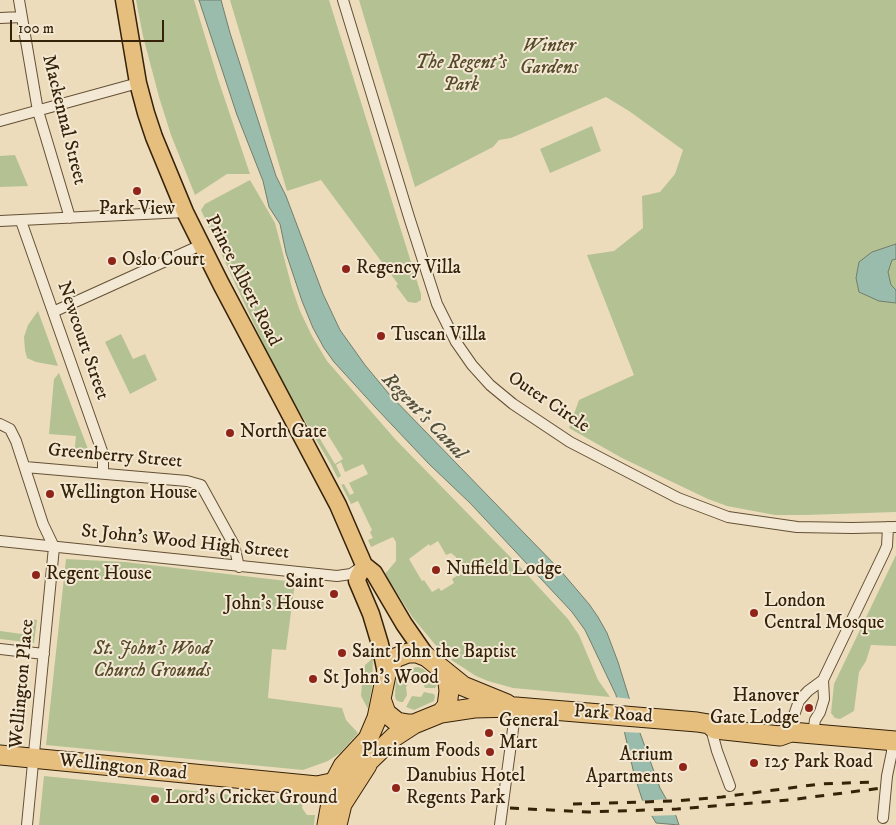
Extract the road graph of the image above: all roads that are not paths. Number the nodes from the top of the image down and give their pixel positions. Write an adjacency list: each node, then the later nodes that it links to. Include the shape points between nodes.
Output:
1 (19, 0): 4 (street, Mackennal Street)
2 (124, 0): 6 (main road, Prince Albert Road)
3 (343, 0): 18 (street, Outer Circle, via 437,304 456,342 490,385 558,434 703,509 774,525)
4 (22, 17): 5 (street); 7 (street, Mackennal Street)
5 (0, 18)
6 (138, 83): 7 (street); 9 (main road, Prince Albert Road, via 154,137)
7 (38, 111): 8 (street); 10 (street, Mackennal Street)
8 (0, 121)
9 (185, 212): 10 (street); 13 (main road, Prince Albert Road)
10 (70, 218): 12 (street)
11 (0, 221): 12 (street)
12 (21, 221): 14 (street, Newcourt Street)
13 (202, 245): 14 (street); 21 (main road, Prince Albert Road, via 334,498)
14 (53, 312): 17 (street, Newcourt Street, via 103,454)
15 (5, 427): 16 (street, via 16,441)
16 (24, 467): 17 (street, Greenberry Street); 20 (street)
17 (98, 473): 22 (street, Greenberry Street, via 201,485 234,545)
18 (892, 527): 28 (street, via 886,548)
19 (0, 541): 20 (street, St John's Wood High Street)
20 (54, 547): 22 (street, St John's Wood High Street); 24 (street, Wellington Place)
21 (364, 566): 22 (street, St John's Wood High Street, via 351,574 337,576); 25 (main road, Prince Albert Road, via 374,573); 26 (main road, via 357,581 378,636)
22 (239, 567)
23 (0, 650): 24 (street)
24 (44, 654): 38 (street, Wellington Place)
25 (427, 657): 26 (highway, via 404,653 393,660); 27 (highway)
26 (386, 673): 29 (highway)
27 (447, 675): 30 (highway, Park Road, via 463,686); 31 (highway, via 450,691 447,706)
28 (824, 680): 34 (street, via 799,701); 35 (street, via 824,699)
29 (381, 699): 32 (highway, via 386,713 393,720); 40 (highway, via 368,738 343,766)
30 (516, 707): 31 (highway, Park Road); 33 (highway, Park Road); 46 (street)
31 (441, 713): 32 (highway)
32 (414, 724): 39 (highway, Wellington Road, via 394,737)
33 (710, 724): 34 (highway, Park Road, via 716,718 781,726); 42 (street)
34 (791, 732): 35 (highway, Park Road)
35 (813, 734): 36 (highway, Park Road)
36 (894, 741): 43 (street)
37 (0, 755): 38 (highway, Wellington Road)
38 (34, 758): 41 (highway, Wellington Road); 45 (street, Wellington Place)
39 (368, 762): 40 (highway, Wellington Road); 44 (highway)
40 (335, 781): 41 (highway, Wellington Road); 44 (highway)
41 (301, 785): 44 (highway, via 320,800)
42 (730, 786)
43 (883, 818)
44 (331, 823)
45 (27, 825)
46 (500, 825)

